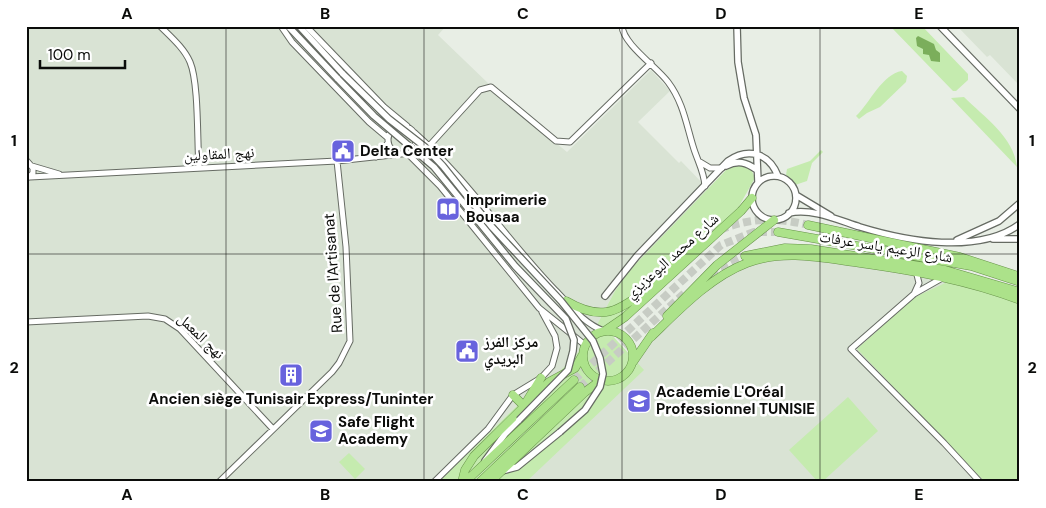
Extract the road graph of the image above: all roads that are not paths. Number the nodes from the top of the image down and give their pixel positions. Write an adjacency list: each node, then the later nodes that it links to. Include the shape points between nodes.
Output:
1 (160, 26): 21 (street, via 191,63)
2 (280, 26): 13 (street)
3 (288, 26): 66 (street, bridge, via 374,116 434,167 516,266 566,319 574,340 568,370 499,441)
4 (299, 26): 67 (street, bridge, via 389,119 425,147 593,341 603,374 600,387 585,410 517,467)
5 (306, 26): 11 (street, via 384,107)
6 (622, 26): 9 (street, via 624,36)
7 (737, 26): 15 (street, via 740,80 754,126)
8 (940, 26): 10 (street)
9 (651, 63): 14 (street, via 570,142 556,141 491,87 480,90); 19 (street, via 679,99)
10 (1020, 109)
11 (407, 126): 12 (street); 13 (street, via 395,128)
12 (415, 134): 14 (street); 16 (street, via 416,145)
13 (388, 141): 16 (street, via 393,150); 17 (street)
14 (429, 146): 51 (street, via 521,254)
15 (756, 153): 22 (street, via 736,155); 23 (street); 25 (street, via 769,161)
16 (404, 154): 17 (street, نهج المقاولين); 52 (street, via 440,186)
17 (376, 158): 18 (street, نهج المقاولين)
18 (336, 160): 21 (street, نهج المقاولين); 65 (street, Rue de l'Artisanat, via 346,247 350,341 332,372)
19 (700, 162): 22 (street, via 710,168); 28 (street)
20 (29, 163): 24 (street, نهج المقاولين); 26 (street, via 34,173)
21 (199, 167): 24 (street, نهج المقاولين)
22 (722, 168): 23 (street, via 743,162); 28 (street)
23 (757, 170): 27 (street)
24 (64, 176): 26 (street, نهج المقاولين)
25 (778, 176): 27 (street); 29 (street, via 791,184)
26 (28, 177)
27 (758, 182): 30 (street)
28 (705, 186): 49 (street, via 637,256)
29 (796, 195): 32 (street, via 795,205); 33 (street)
30 (752, 198): 34 (street, via 758,214); 54 (highway, شارع محمد البوعزيزي, via 626,317)
31 (1020, 203): 41 (street, via 999,222)
32 (789, 214): 33 (street, via 807,212); 34 (street)
33 (835, 218): 41 (street, via 923,242)
34 (774, 220): 55 (highway, via 717,265)
35 (1020, 224): 38 (street, via 1011,231)
36 (808, 225): 45 (highway, via 960,257)
37 (778, 232): 46 (highway, شارع الزعيم ياسر عرفات, via 971,266)
38 (988, 238): 39 (street); 41 (street)
39 (1020, 239)
40 (699, 241): 51 (highway, via 620,308 597,313)
41 (953, 242)
42 (745, 256): 47 (highway, شارع الزعيم ياسر عرفات, via 785,248 812,250 946,270)
43 (916, 271): 44 (highway); 48 (street, via 919,283); 55 (highway, via 804,256 760,259 725,274)
44 (944, 277): 48 (street); 50 (highway)
45 (1020, 277)
46 (1020, 282)
47 (1020, 292)
48 (914, 294): 73 (street, via 851,349)
49 (605, 296)
50 (1020, 300)
51 (566, 301): 54 (street, via 586,322)
52 (539, 308): 56 (street); 59 (street, via 551,326 557,348 552,366)
53 (26, 322): 65 (street, نهج المعمل, via 148,316 165,319 180,329)
54 (605, 331): 56 (highway, via 594,334); 58 (highway, via 618,332 628,340 633,350)
55 (650, 337): 58 (highway)
56 (585, 345): 57 (highway)
57 (582, 356): 61 (highway, via 587,371); 64 (highway, via 575,368 549,382)
58 (633, 362): 61 (highway, via 620,378)
59 (541, 378): 63 (street); 64 (highway, via 528,395)
60 (574, 380): 66 (highway)
61 (600, 381): 67 (highway)
62 (580, 387): 71 (highway)
63 (513, 395): 64 (highway); 69 (street, via 488,429)
64 (525, 406): 70 (highway, via 474,456 465,470)
65 (273, 429): 68 (street, Rue de l'Artisanat)
66 (482, 465): 70 (highway)
67 (502, 471): 72 (highway)
68 (219, 482)
69 (434, 482)
70 (464, 482)
71 (480, 482)
72 (490, 482)
73 (980, 482)

